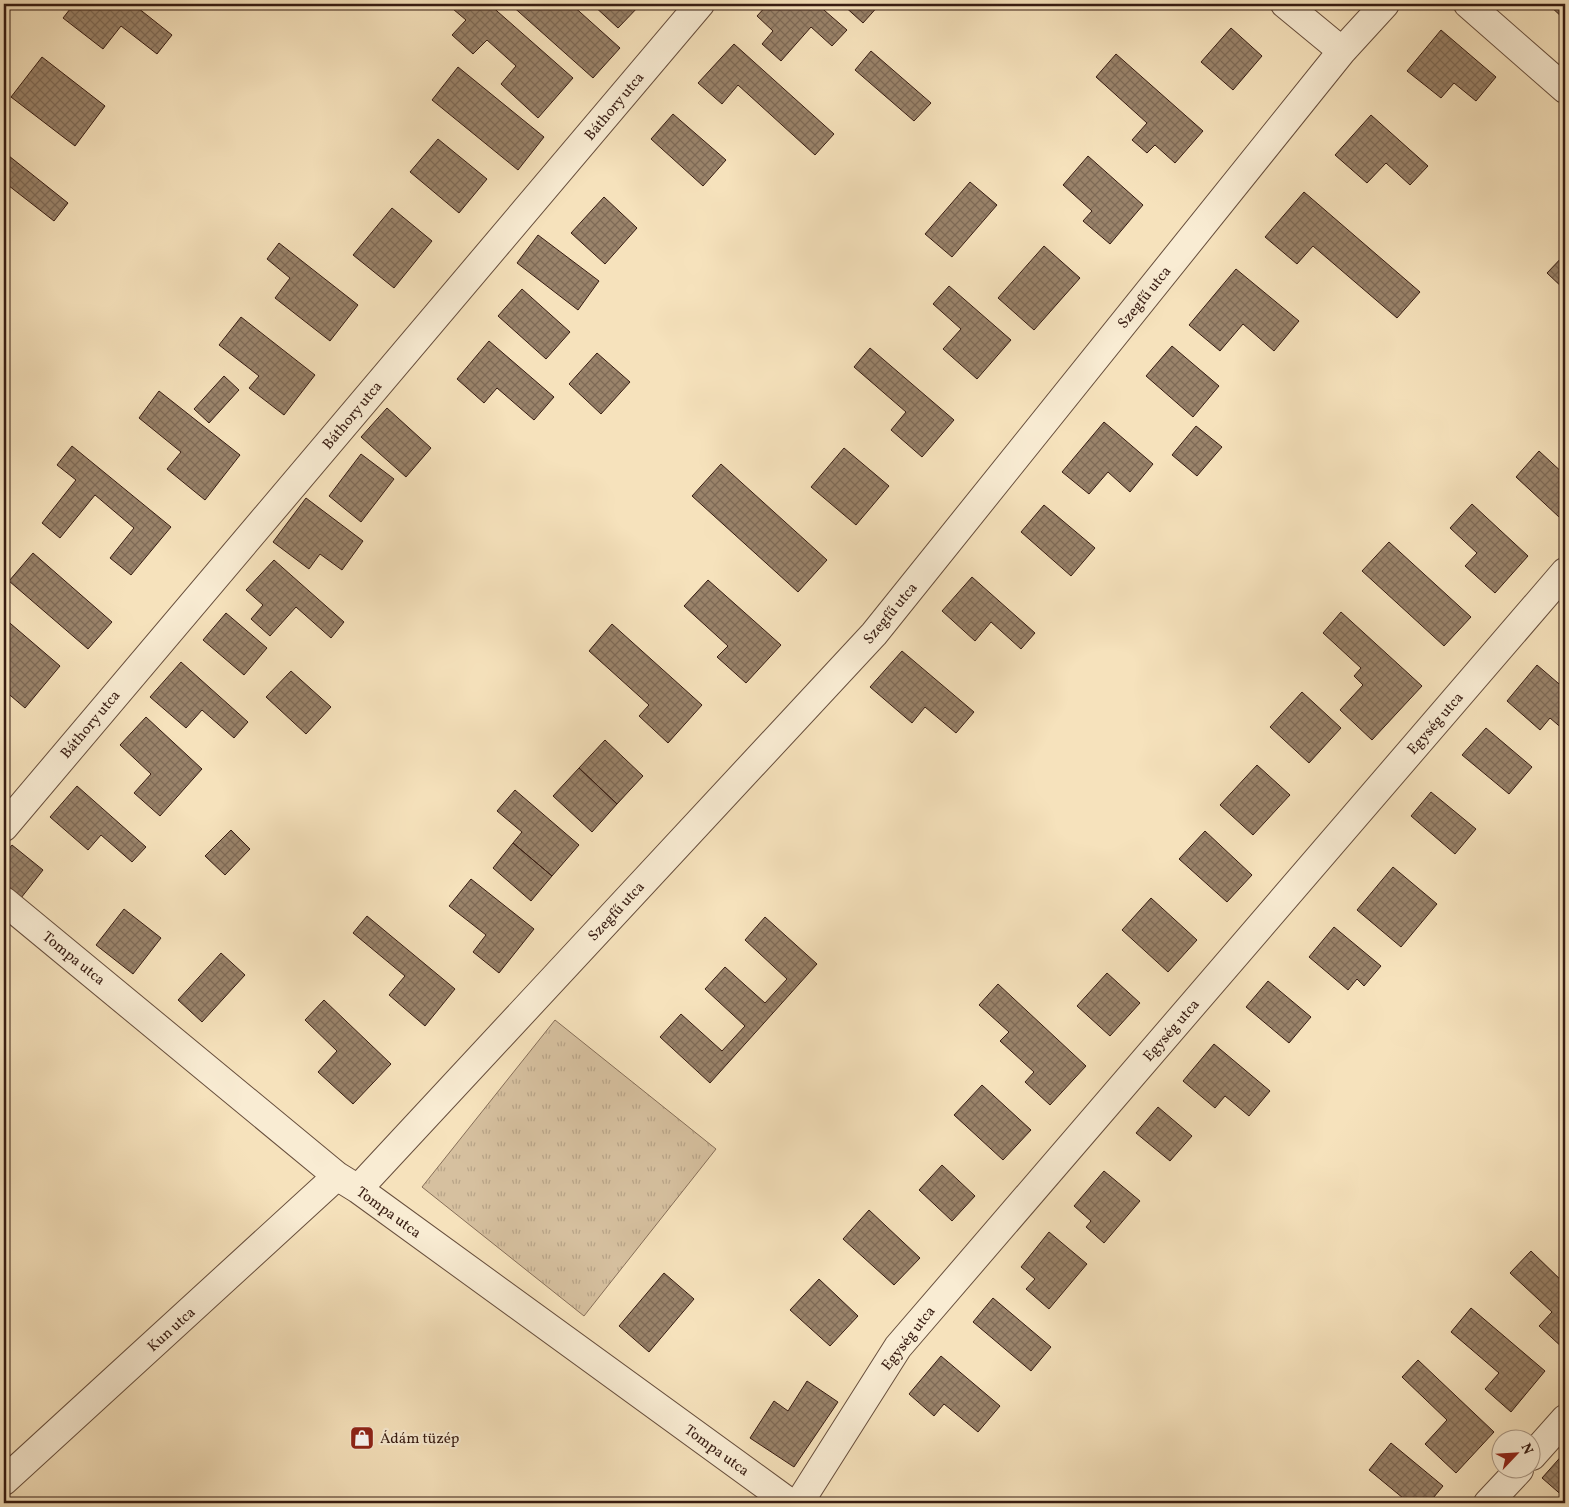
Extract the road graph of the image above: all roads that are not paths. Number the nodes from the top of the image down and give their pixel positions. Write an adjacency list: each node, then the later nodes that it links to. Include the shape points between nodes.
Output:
1 (700, 4): 8 (street, Báthory utca)
2 (1285, 4): 5 (street)
3 (1384, 4): 5 (street, Szegfű utca)
4 (1468, 4): 6 (street)
5 (1342, 51): 10 (street, Szegfű utca, via 874,634)
6 (1565, 89)
7 (1565, 572): 16 (street, Egység utca, via 898,1347)
8 (4, 826)
9 (4, 901): 10 (street, Tompa utca)
10 (348, 1183): 14 (street, Kun utca); 15 (street, Tompa utca)
11 (1565, 1419): 12 (street)
12 (1542, 1445)
13 (1510, 1480): 17 (street)
14 (4, 1481)
15 (790, 1503)
16 (798, 1503)
17 (1488, 1503)

